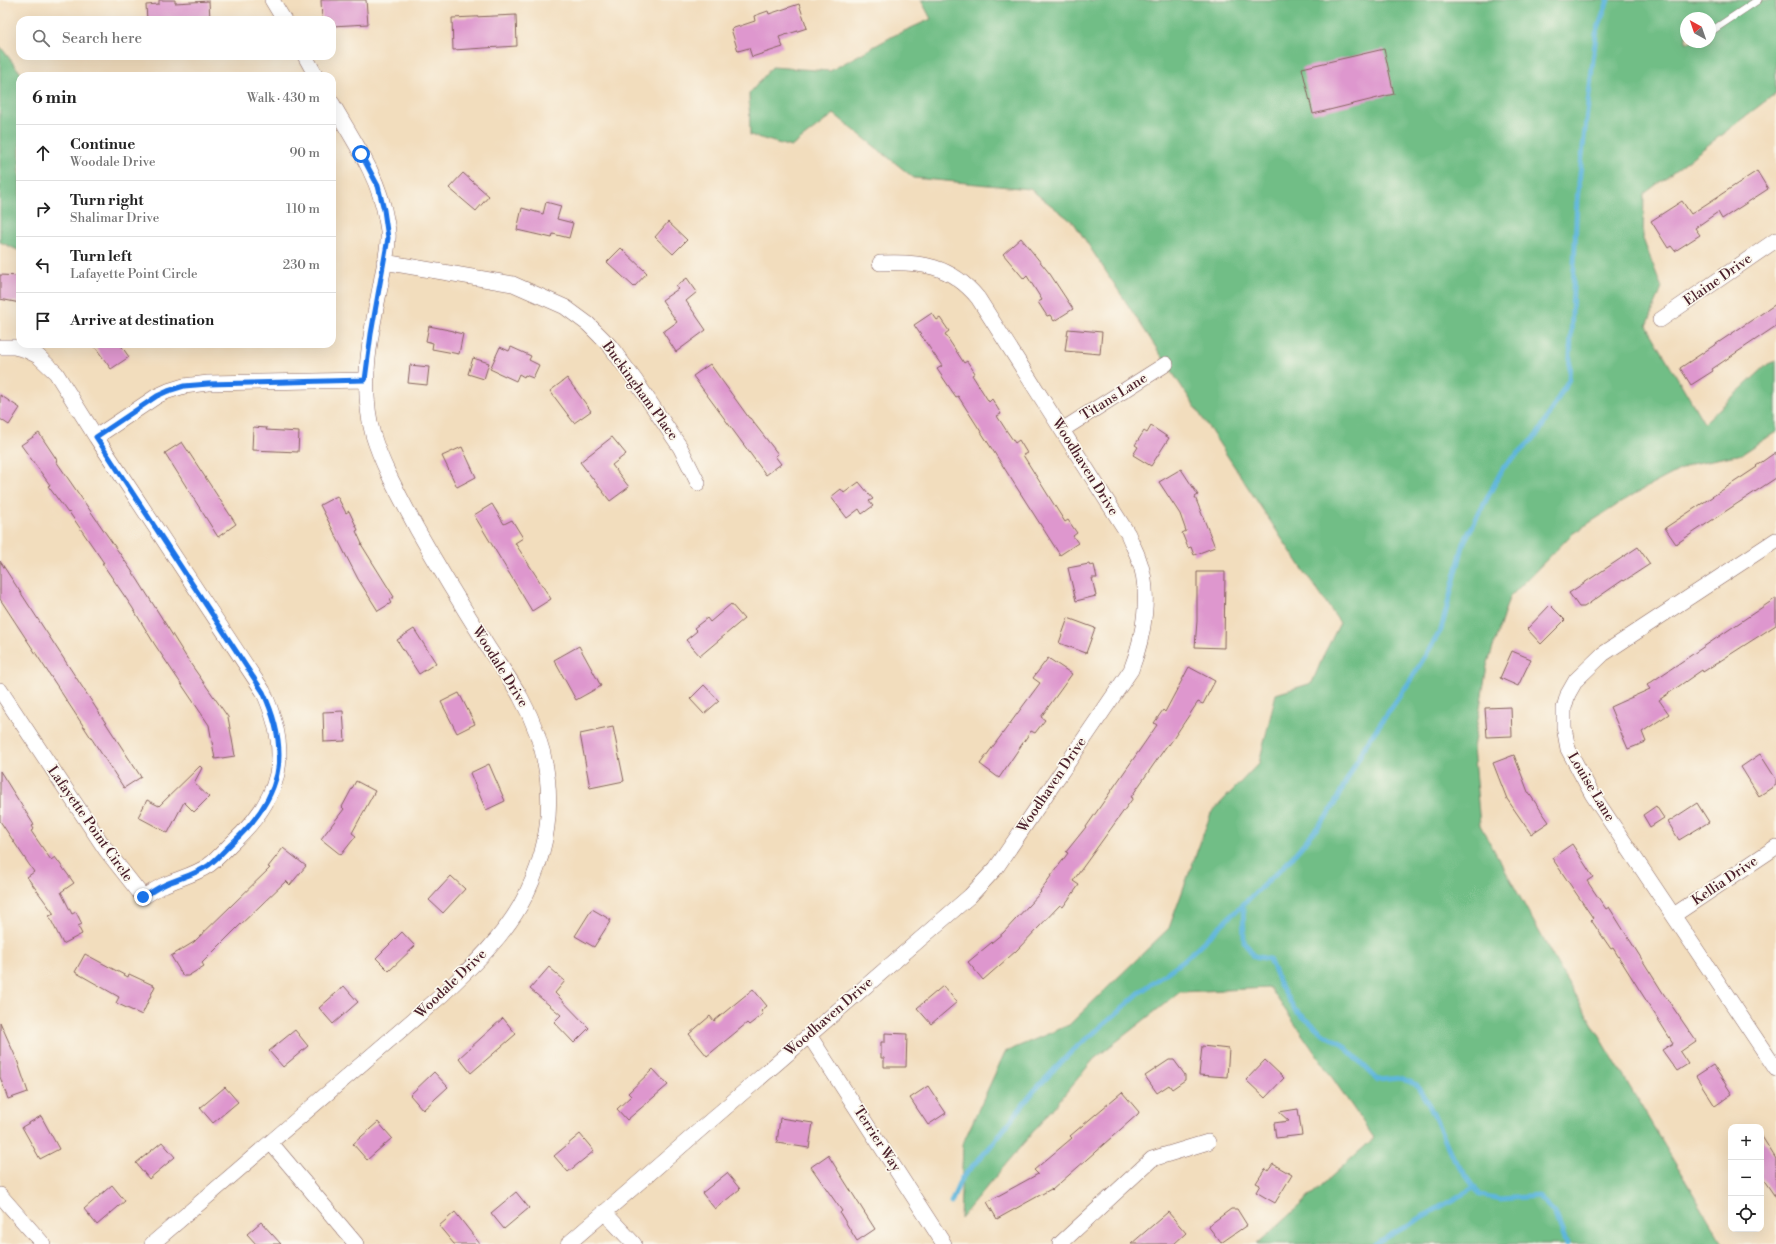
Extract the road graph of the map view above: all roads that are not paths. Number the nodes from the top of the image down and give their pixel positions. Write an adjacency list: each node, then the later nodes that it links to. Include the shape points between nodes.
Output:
1 (272, 0): 3 (street)
2 (1758, 0): 4 (lane)
3 (282, 16)
4 (1716, 28)
5 (307, 60): 6 (street)
6 (314, 72)
7 (336, 110): 9 (street, Woodale Drive, via 378,186 388,238)
8 (1776, 240): 11 (street, Elaine Drive)
9 (384, 262): 16 (street, Woodale Drive); 19 (street, Buckingham Place, via 513,284 565,307 588,324 610,346 636,380 680,447)
10 (880, 263): 17 (street, Woodhaven Drive, via 906,261 931,266 967,284)
11 (1660, 320)
12 (0, 347): 13 (street, Lafayette Point Circle)
13 (16, 348)
14 (18, 348): 18 (street, Lafayette Point Circle, via 38,356 56,374)
15 (1166, 364): 17 (street, Titans Lane)
16 (365, 380): 18 (street, via 184,386 157,396); 27 (street, Woodale Drive, via 373,434 383,462 445,580 521,697 545,756 550,803 541,854 532,880 520,907 501,933 442,995)
17 (1062, 430): 24 (street, Woodhaven Drive, via 1128,534 1139,558 1145,592 1144,632 1131,670 996,868 970,896)
18 (96, 437): 21 (street, Lafayette Point Circle, via 263,692 271,708 278,739 280,759 273,790 241,835 209,865 192,875 165,884 143,897 106,850)
19 (698, 484)
20 (1776, 540): 23 (street, Louise Lane, via 1604,654 1576,680 1564,708 1568,749 1592,794)
21 (0, 690)
22 (1776, 847): 23 (street, Kellia Drive)
23 (1674, 915): 25 (street, Louise Lane)
24 (809, 1034): 29 (street, Woodhaven Drive); 35 (street, Terrier Way)
25 (1776, 1069)
26 (1208, 1142): 36 (street, via 1152,1159)
27 (271, 1143): 31 (street, Woodale Drive); 32 (street)
28 (0, 1195): 30 (street)
29 (604, 1212): 33 (street, Woodhaven Drive); 34 (street)
30 (43, 1244)
31 (152, 1244)
32 (356, 1244)
33 (568, 1244)
34 (634, 1244)
35 (944, 1244)
36 (1060, 1244)

